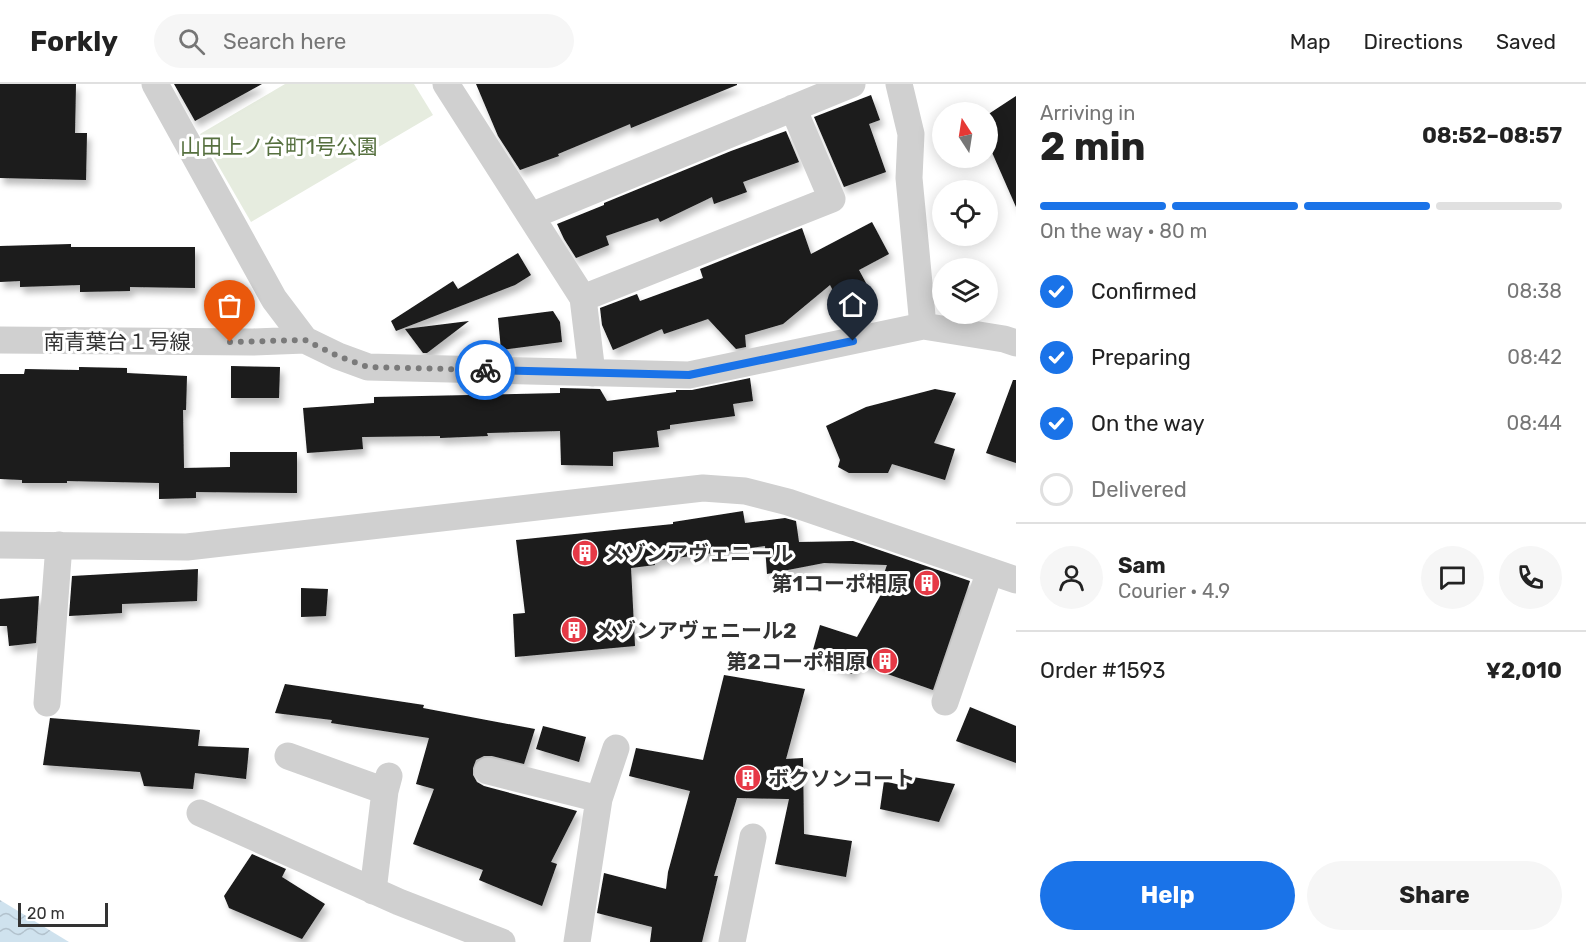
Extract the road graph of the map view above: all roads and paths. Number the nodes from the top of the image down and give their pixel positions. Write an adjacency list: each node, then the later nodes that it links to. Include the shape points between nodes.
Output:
1 (852, 84): 5 (street)
2 (899, 84): 8 (street, via 911,134 909,178)
3 (157, 85): 10 (street, via 274,299)
4 (455, 87): 6 (street)
5 (793, 108): 6 (street); 7 (street, via 832,199)
6 (531, 216): 7 (street)
7 (583, 298): 12 (street)
8 (923, 326): 11 (street); 12 (street, via 689,375)
9 (0, 340): 10 (street, 南青葉台１号線)
10 (305, 340): 12 (street, via 368,367)
11 (1016, 343)
12 (592, 373)
13 (0, 545): 14 (street)
14 (59, 545): 15 (street, via 187,547 703,488 745,491 788,502); 18 (street)
15 (990, 571): 16 (street); 17 (street)
16 (1016, 580)
17 (945, 702)
18 (47, 703)
19 (616, 748): 22 (street)
20 (288, 756): 25 (street, via 387,784)
21 (488, 771): 22 (street)
22 (599, 799): 27 (street)
23 (200, 813): 25 (street)
24 (753, 837): 28 (street)
25 (373, 891): 26 (street)
26 (502, 942)
27 (577, 942)
28 (732, 942)

